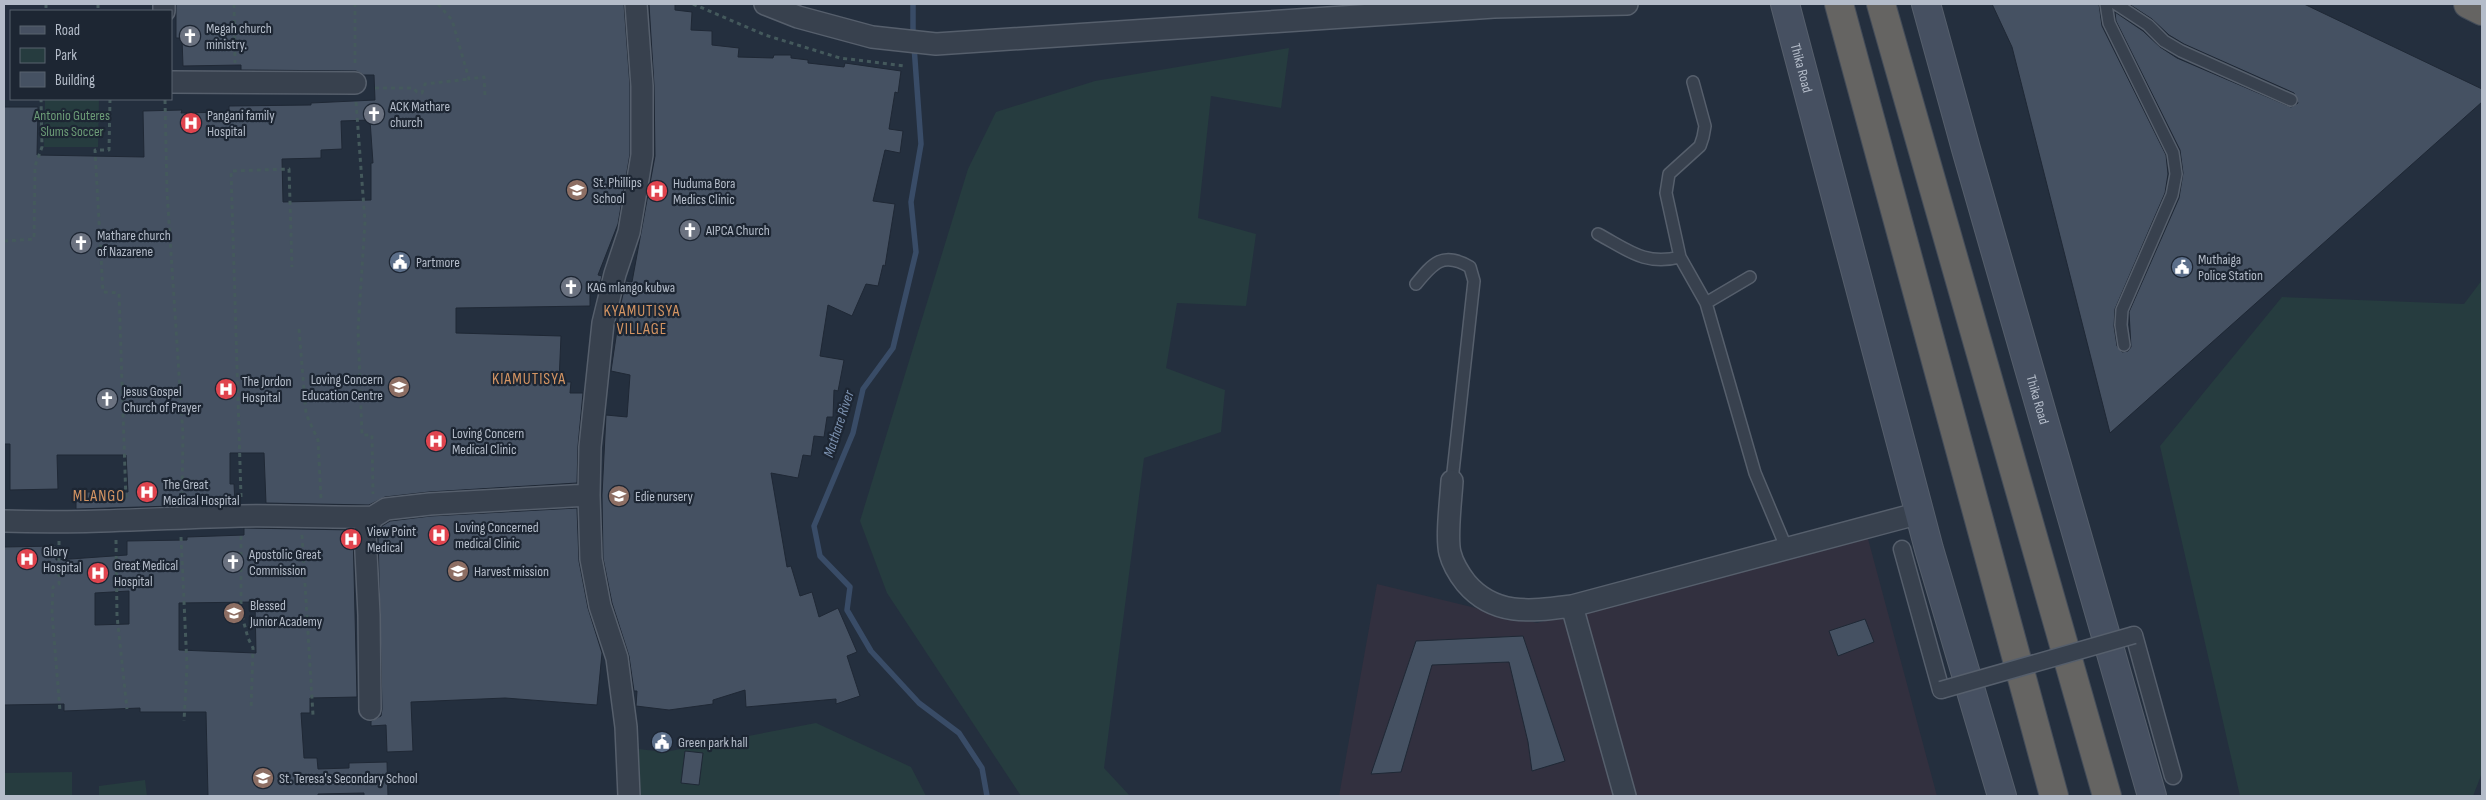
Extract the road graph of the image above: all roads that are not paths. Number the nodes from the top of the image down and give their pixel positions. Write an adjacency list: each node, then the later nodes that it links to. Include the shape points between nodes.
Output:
1 (636, 4): 24 (street, via 642,155 630,232 603,323 590,447)
2 (765, 4): 11 (street, via 798,17 872,37 936,44)
3 (1627, 4): 11 (street)
4 (1785, 4): 25 (main road, Thika Road)
5 (1839, 4): 36 (highway)
6 (1881, 4): 37 (highway)
7 (1926, 4): 38 (main road, Thika Road)
8 (2106, 4): 22 (lane, via 2109,23 2173,153 2176,174 2172,195 2122,310)
9 (2116, 4): 16 (lane, via 2181,51)
10 (2468, 4): 12 (highway)
11 (1533, 6)
12 (2482, 11)
13 (172, 82): 15 (street)
14 (1693, 82): 18 (lane, via 1705,126 1703,137 1700,146 1669,174 1666,193)
15 (355, 83)
16 (2291, 100)
17 (1598, 234): 18 (lane, via 1647,260 1663,262)
18 (1680, 258): 21 (lane)
19 (1750, 277): 21 (lane)
20 (1416, 284): 23 (lane, via 1434,263 1445,259 1460,261 1470,268 1474,280)
21 (1706, 303): 28 (lane, via 1755,473)
22 (2124, 346)
23 (1452, 481): 30 (street, via 1450,552 1458,573 1472,590 1494,605 1516,610)
24 (589, 495): 26 (street, via 413,506 386,509); 33 (street, via 593,569 600,606 617,658 626,727)
25 (1920, 513): 28 (street); 35 (main road, Thika Road)
26 (373, 517): 27 (street, via 241,516 58,523); 31 (street, via 364,532)
27 (4, 521)
28 (1786, 548): 30 (street)
29 (1902, 549): 32 (street, bridge, via 1941,690 2134,635)
30 (1572, 606): 34 (street)
31 (370, 709)
32 (2173, 776)
33 (629, 796)
34 (1625, 796)
35 (2002, 796)
36 (2054, 796)
37 (2107, 796)
38 (2152, 796)

